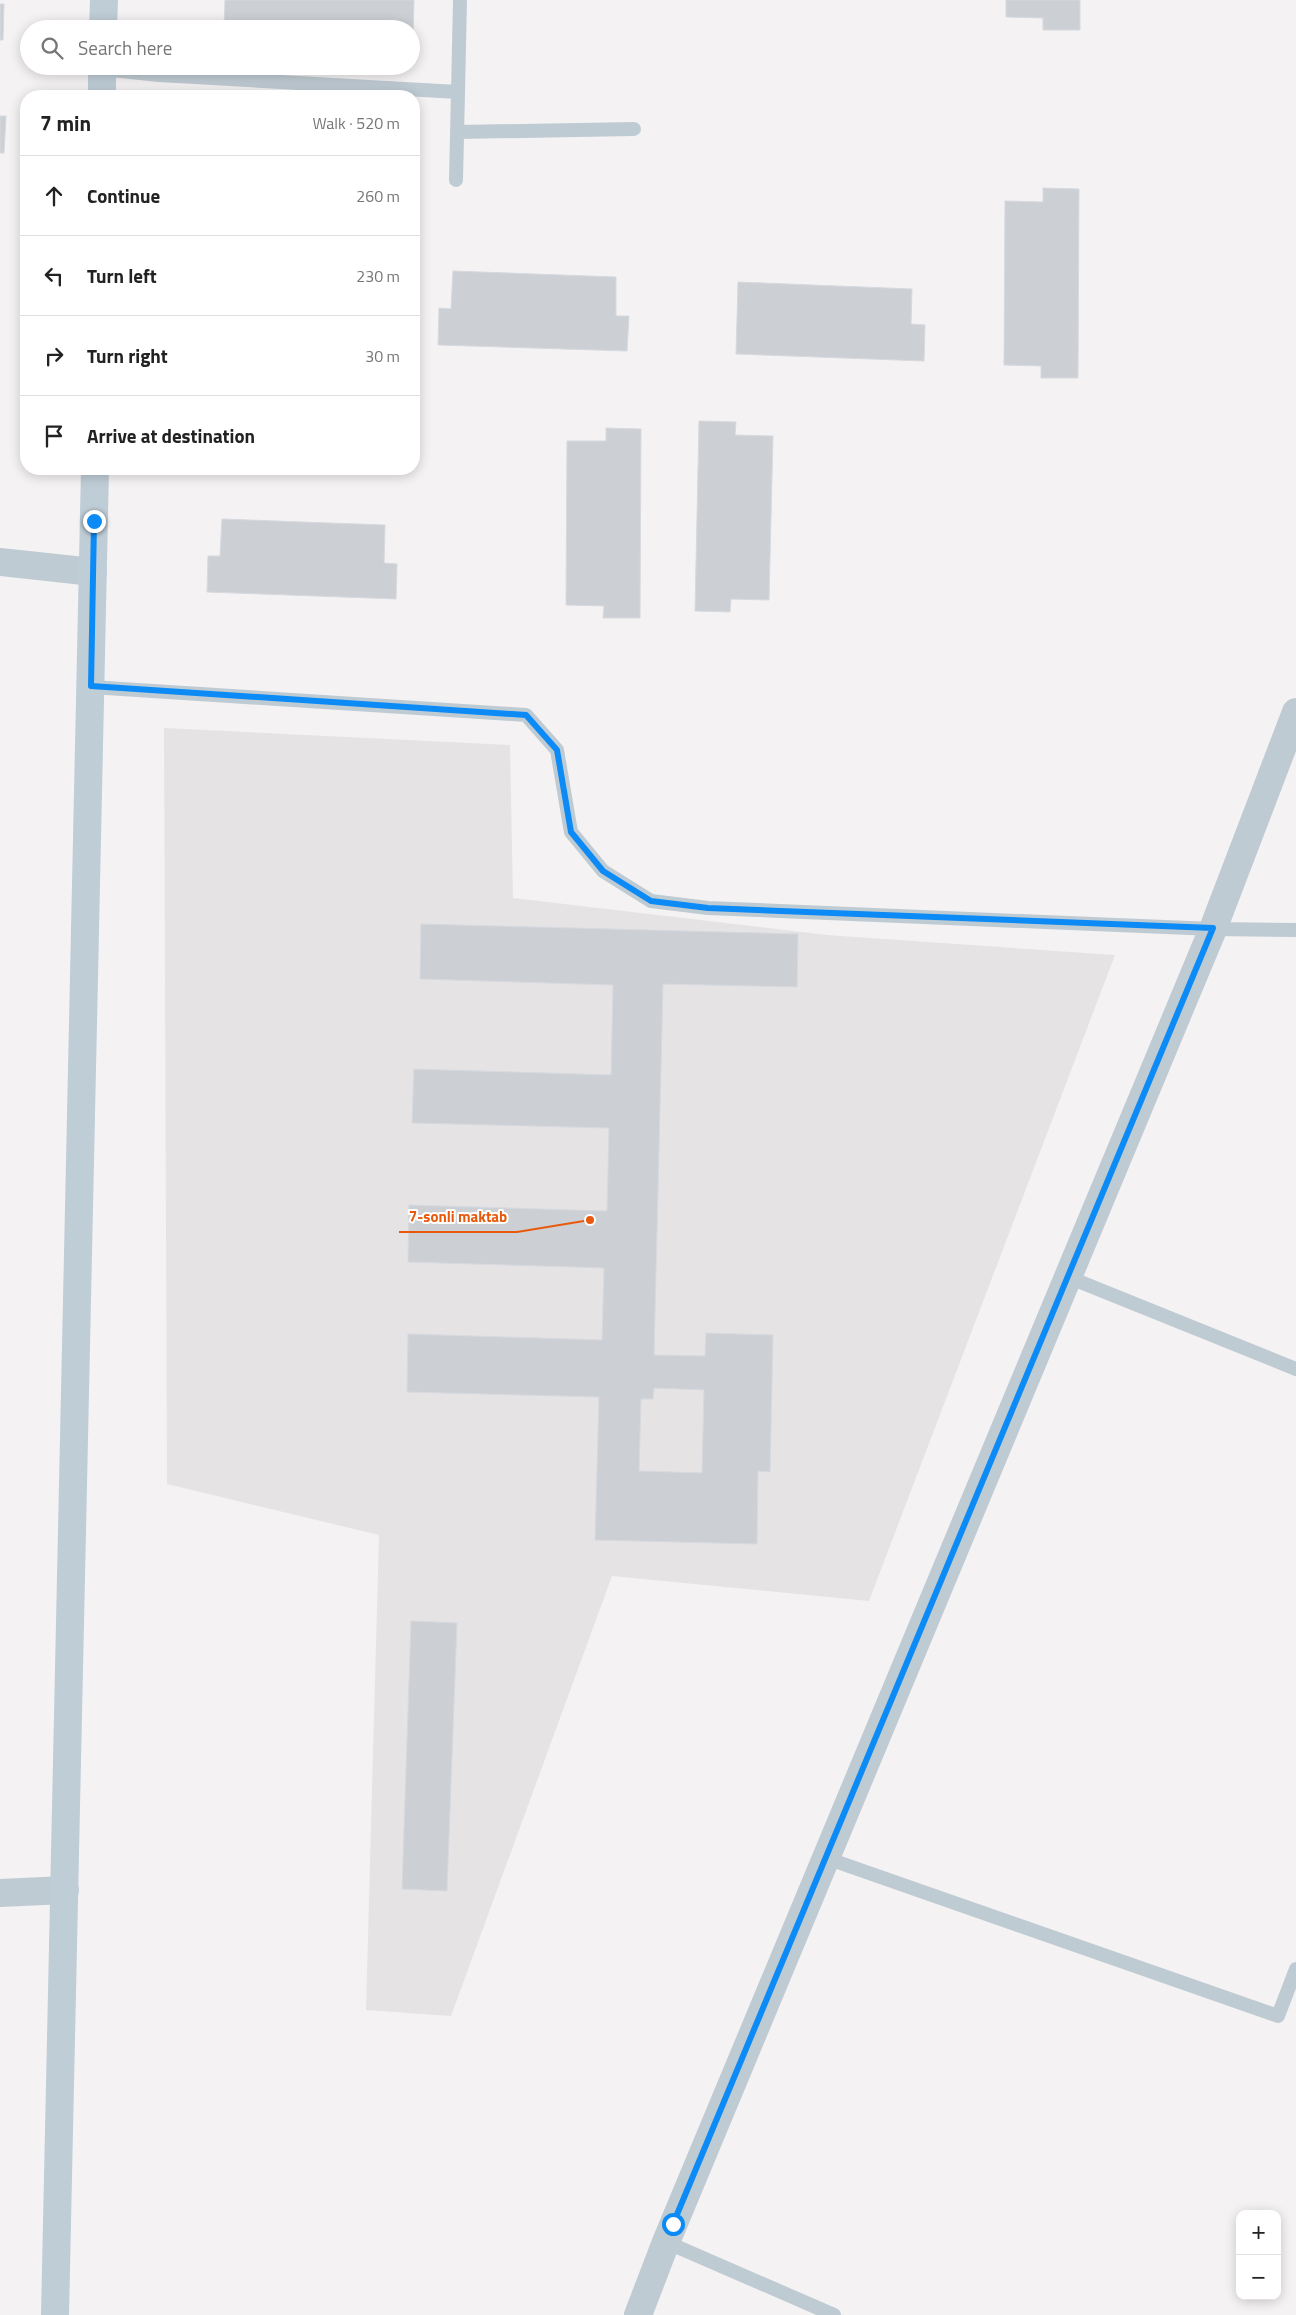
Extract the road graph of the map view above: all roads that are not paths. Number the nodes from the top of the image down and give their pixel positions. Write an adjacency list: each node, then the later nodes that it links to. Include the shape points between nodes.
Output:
1 (104, 0): 3 (street)
2 (460, 0): 7 (lane)
3 (103, 20)
4 (102, 75): 6 (street)
5 (159, 75): 7 (lane)
6 (102, 90)
7 (458, 92): 9 (lane)
8 (634, 129): 9 (lane)
9 (458, 132): 10 (lane)
10 (456, 180)
11 (95, 475): 13 (street)
12 (0, 562): 13 (street)
13 (93, 572): 14 (street)
14 (91, 686): 16 (lane, via 526,715 557,750 571,832 603,871 651,901 718,908); 21 (street)
15 (1296, 712): 16 (street)
16 (1213, 928): 17 (lane); 18 (street)
17 (1296, 930)
18 (1068, 1276): 19 (lane); 20 (street)
19 (1296, 1369)
20 (826, 1858): 23 (lane, via 1278,2016); 24 (street)
21 (64, 1890): 22 (street); 25 (street)
22 (0, 1894)
23 (1296, 1969)
24 (666, 2242): 26 (street); 27 (lane)
25 (55, 2315)
26 (638, 2315)
27 (834, 2315)

